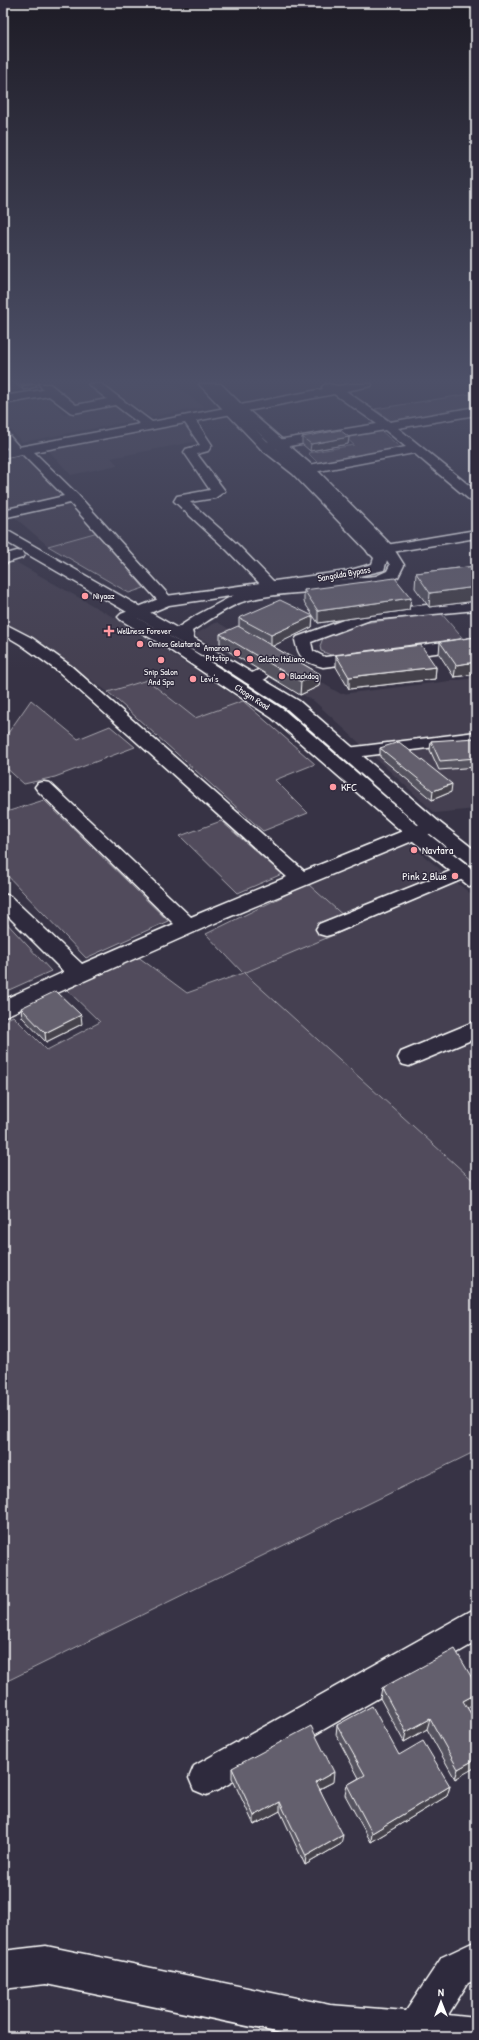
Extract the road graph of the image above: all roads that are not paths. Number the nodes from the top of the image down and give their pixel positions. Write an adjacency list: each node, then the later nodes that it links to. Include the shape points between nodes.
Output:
1 (52, 479): 5 (main road)
2 (209, 479): 14 (main road, via 218,492 182,498 181,502 232,547)
3 (313, 479): 11 (main road, Sangolda Bypass)
4 (453, 479): 6 (main road)
5 (73, 498): 7 (main road); 15 (main road)
6 (476, 498)
7 (3, 514)
8 (3, 534): 17 (main road, Chogm Road)
9 (476, 534): 11 (main road)
10 (3, 547): 12 (main road, Chogm Road)
11 (381, 550): 14 (main road, Sangolda Bypass, via 379,567 368,571); 19 (main road, Sangolda Bypass, via 397,565 393,574 379,580 272,591 239,598 184,630)
12 (17, 555): 13 (main road); 17 (main road, Chogm Road)
13 (3, 560)
14 (269, 586): 15 (main road, Sangolda Bypass)
15 (166, 601): 17 (main road, Sangolda Bypass)
16 (476, 605): 20 (main road, via 368,616 303,640 300,657 323,662)
17 (132, 614): 19 (main road, Chogm Road); 24 (main road, Chogm Road, via 278,714)
18 (3, 628): 26 (main road, via 65,669)
19 (187, 640): 22 (main road, Chogm Road, via 257,676)
20 (476, 643)
21 (476, 737): 22 (main road)
22 (347, 753): 24 (main road, Chogm Road)
23 (44, 787): 28 (main road)
24 (424, 830): 25 (main road, Chogm Road); 26 (main road)
25 (472, 871): 29 (main road)
26 (300, 879): 28 (main road)
27 (3, 900): 30 (main road)
28 (188, 926): 30 (main road)
29 (326, 929)
30 (78, 973): 31 (main road)
31 (3, 1009)
32 (476, 1029): 33 (main road)
33 (408, 1058)
34 (476, 1624): 35 (main road)
35 (206, 1778)
36 (476, 1960): 38 (main road, via 455,1970)
37 (3, 1970): 38 (main road, via 46,1965 330,2024)
38 (415, 2032): 39 (main road)
39 (476, 2037)

